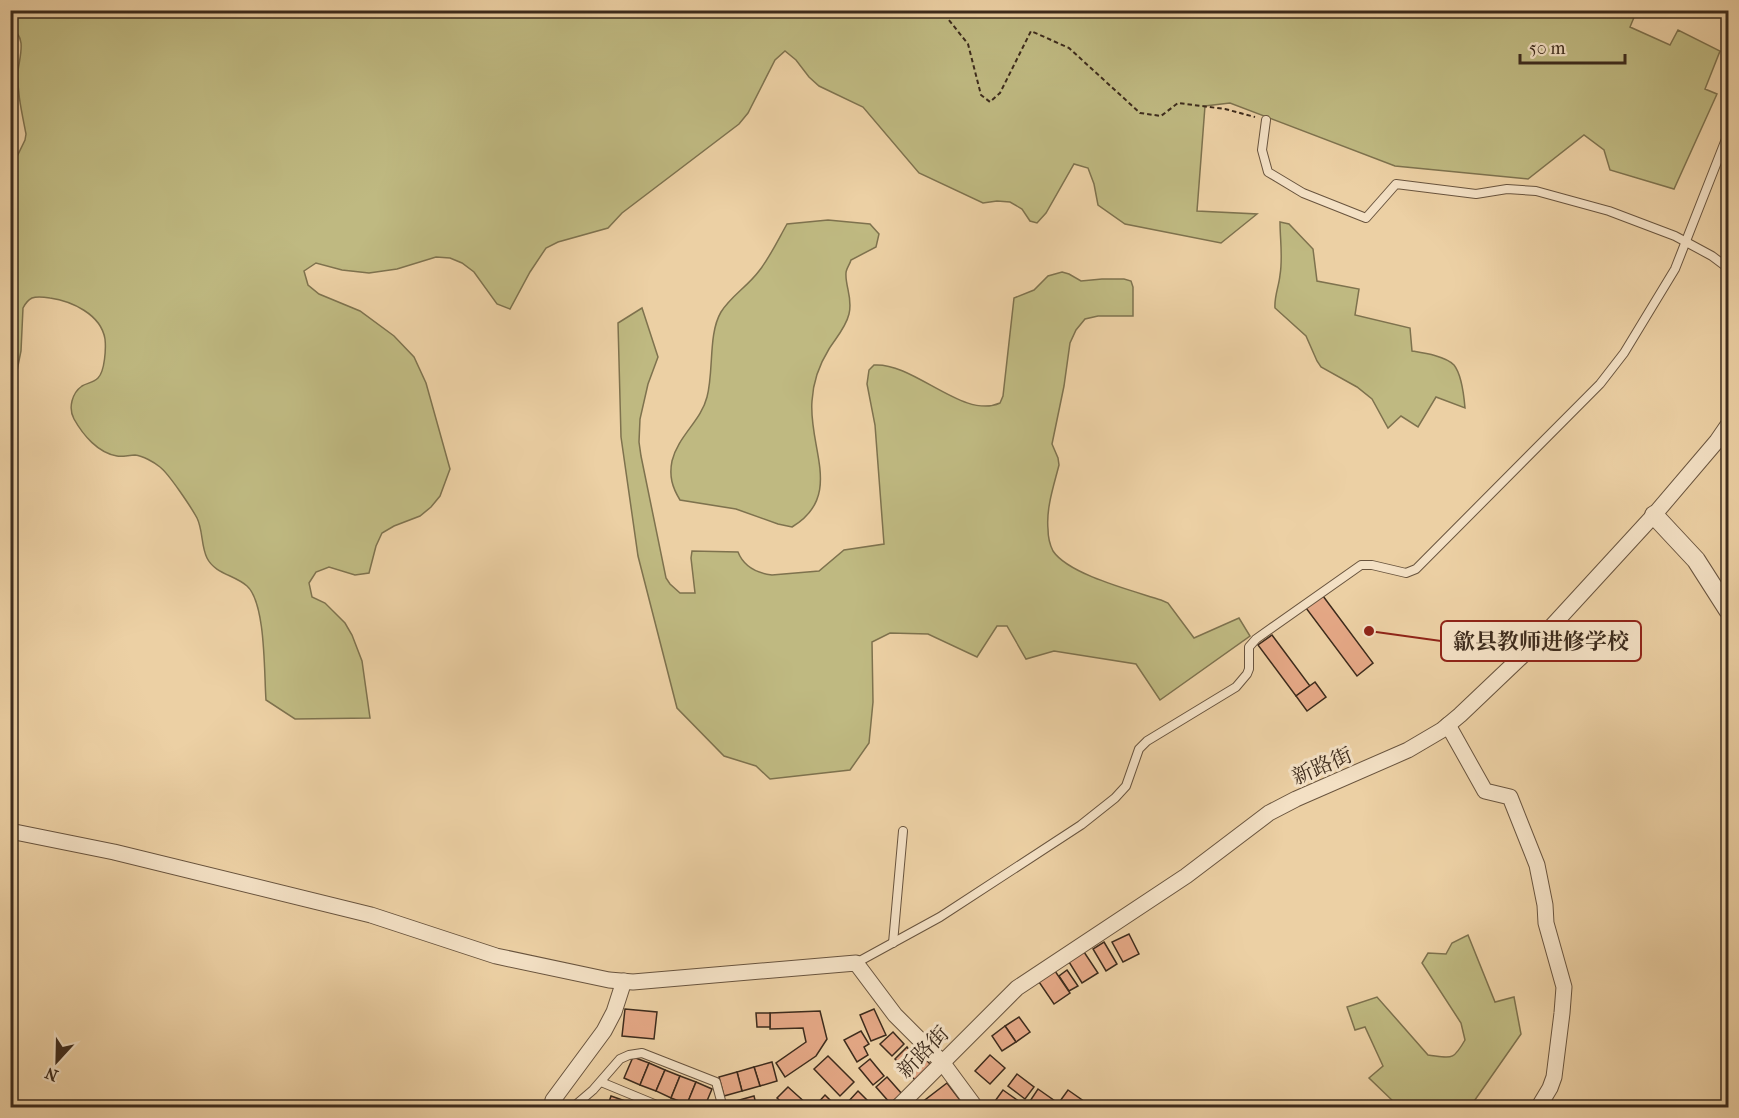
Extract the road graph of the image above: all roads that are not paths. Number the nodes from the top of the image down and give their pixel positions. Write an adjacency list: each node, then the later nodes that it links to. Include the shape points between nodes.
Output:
1 (1266, 120): 3 (lane, via 1262,150 1268,172 1303,193 1366,218 1396,184 1476,194 1527,190 1609,211)
2 (1728, 134): 3 (lane)
3 (1686, 242): 4 (lane); 11 (lane, via 1675,268 1624,353 1600,384 1416,569 1406,573 1361,566 1256,639 1249,647 1249,669 1244,679 1147,741 1140,749 1129,781 1115,798 1053,845)
4 (1728, 268)
5 (1728, 425): 6 (street, 新路街)
6 (1654, 515): 7 (street, via 1696,560); 8 (street, 新路街, via 1534,645)
7 (1728, 610)
8 (1448, 725): 14 (street, 新路街, via 1408,750 1269,813 1186,876 1017,988); 22 (street, via 1485,791 1510,797 1537,865 1546,923 1564,987 1554,1077)
9 (10, 831): 13 (street, via 114,852 371,915 496,957)
10 (903, 831): 11 (lane)
11 (893, 943): 12 (lane)
12 (856, 963): 13 (street); 14 (street, via 895,1015)
13 (624, 981): 16 (street, via 604,1030 553,1100)
14 (942, 1062): 20 (street, 新路街); 21 (street)
15 (601, 1082): 17 (lane); 18 (lane); 19 (lane, via 620,1059 648,1055 716,1082)
16 (552, 1107)
17 (572, 1107)
18 (664, 1107)
19 (723, 1107)
20 (897, 1107)
21 (976, 1107)
22 (1538, 1107)

